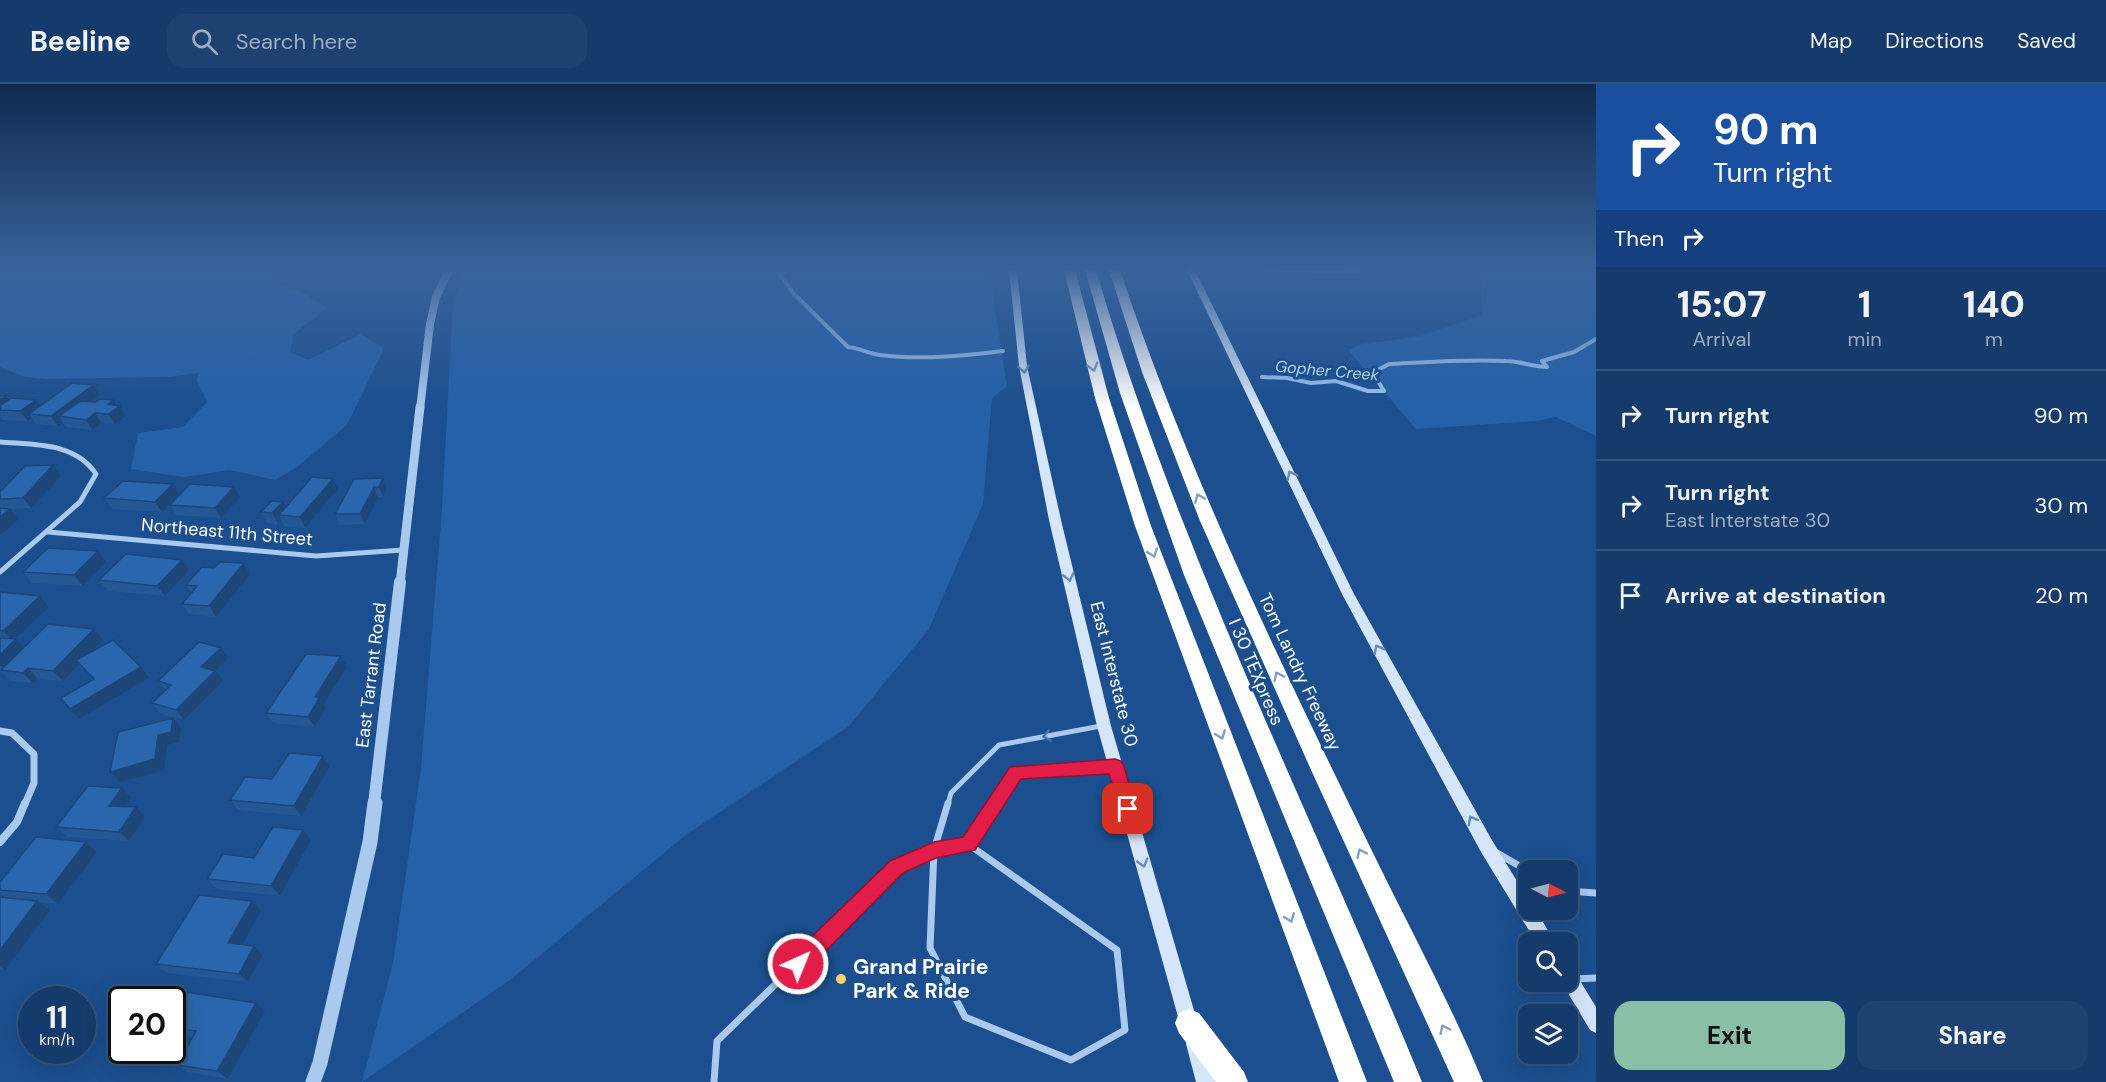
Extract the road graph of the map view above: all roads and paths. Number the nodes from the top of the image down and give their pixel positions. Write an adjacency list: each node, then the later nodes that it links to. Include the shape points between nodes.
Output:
1 (432, 317): 9 (street, East Tarrant Road)
2 (1018, 317): 11 (main road, East Interstate 30, one-way to 11, via 1035,427)
3 (1081, 317): 31 (highway, one-way to 31, via 1143,526)
4 (1104, 317): 32 (highway, I 30 TEXpress, via 1127,395 1220,642)
5 (1130, 317): 33 (highway, Tom Landry Freeway, one-way to 5, via 1216,537 1161,404)
6 (1214, 317): 16 (main road, one-way to 6, via 1348,594)
7 (0, 442): 8 (street, via 55,448 86,460 96,474 80,502)
8 (48, 532): 9 (street, Northeast 11th Street, via 316,556); 10 (street)
9 (403, 550): 27 (street, East Tarrant Road, via 370,842)
10 (0, 572)
11 (1104, 726): 13 (main road, East Interstate 30); 17 (lane, one-way to 17, via 999,745 951,793)
12 (0, 730): 14 (street, via 12,733 34,754 34,783 17,822)
13 (1115, 766): 15 (lane, via 1016,772); 25 (main road, East Interstate 30, one-way to 25)
14 (0, 842)
15 (968, 844): 17 (lane); 17 (lane, via 1118,950 1125,1030 1071,1060 965,1017 930,948)
16 (1487, 846): 18 (lane); 21 (main road)
17 (934, 850): 28 (lane, via 896,867 717,1041)
18 (1518, 865)
19 (1578, 892): 20 (lane)
20 (1596, 893)
21 (1540, 932)
22 (1578, 978): 23 (lane)
23 (1596, 978)
24 (1577, 992): 26 (main road)
25 (1189, 1023): 29 (main road, East Interstate 30); 30 (highway)
26 (1596, 1024)
27 (313, 1082)
28 (714, 1082)
29 (1206, 1082)
30 (1234, 1082)
31 (1353, 1082)
32 (1408, 1082)
33 (1469, 1082)

